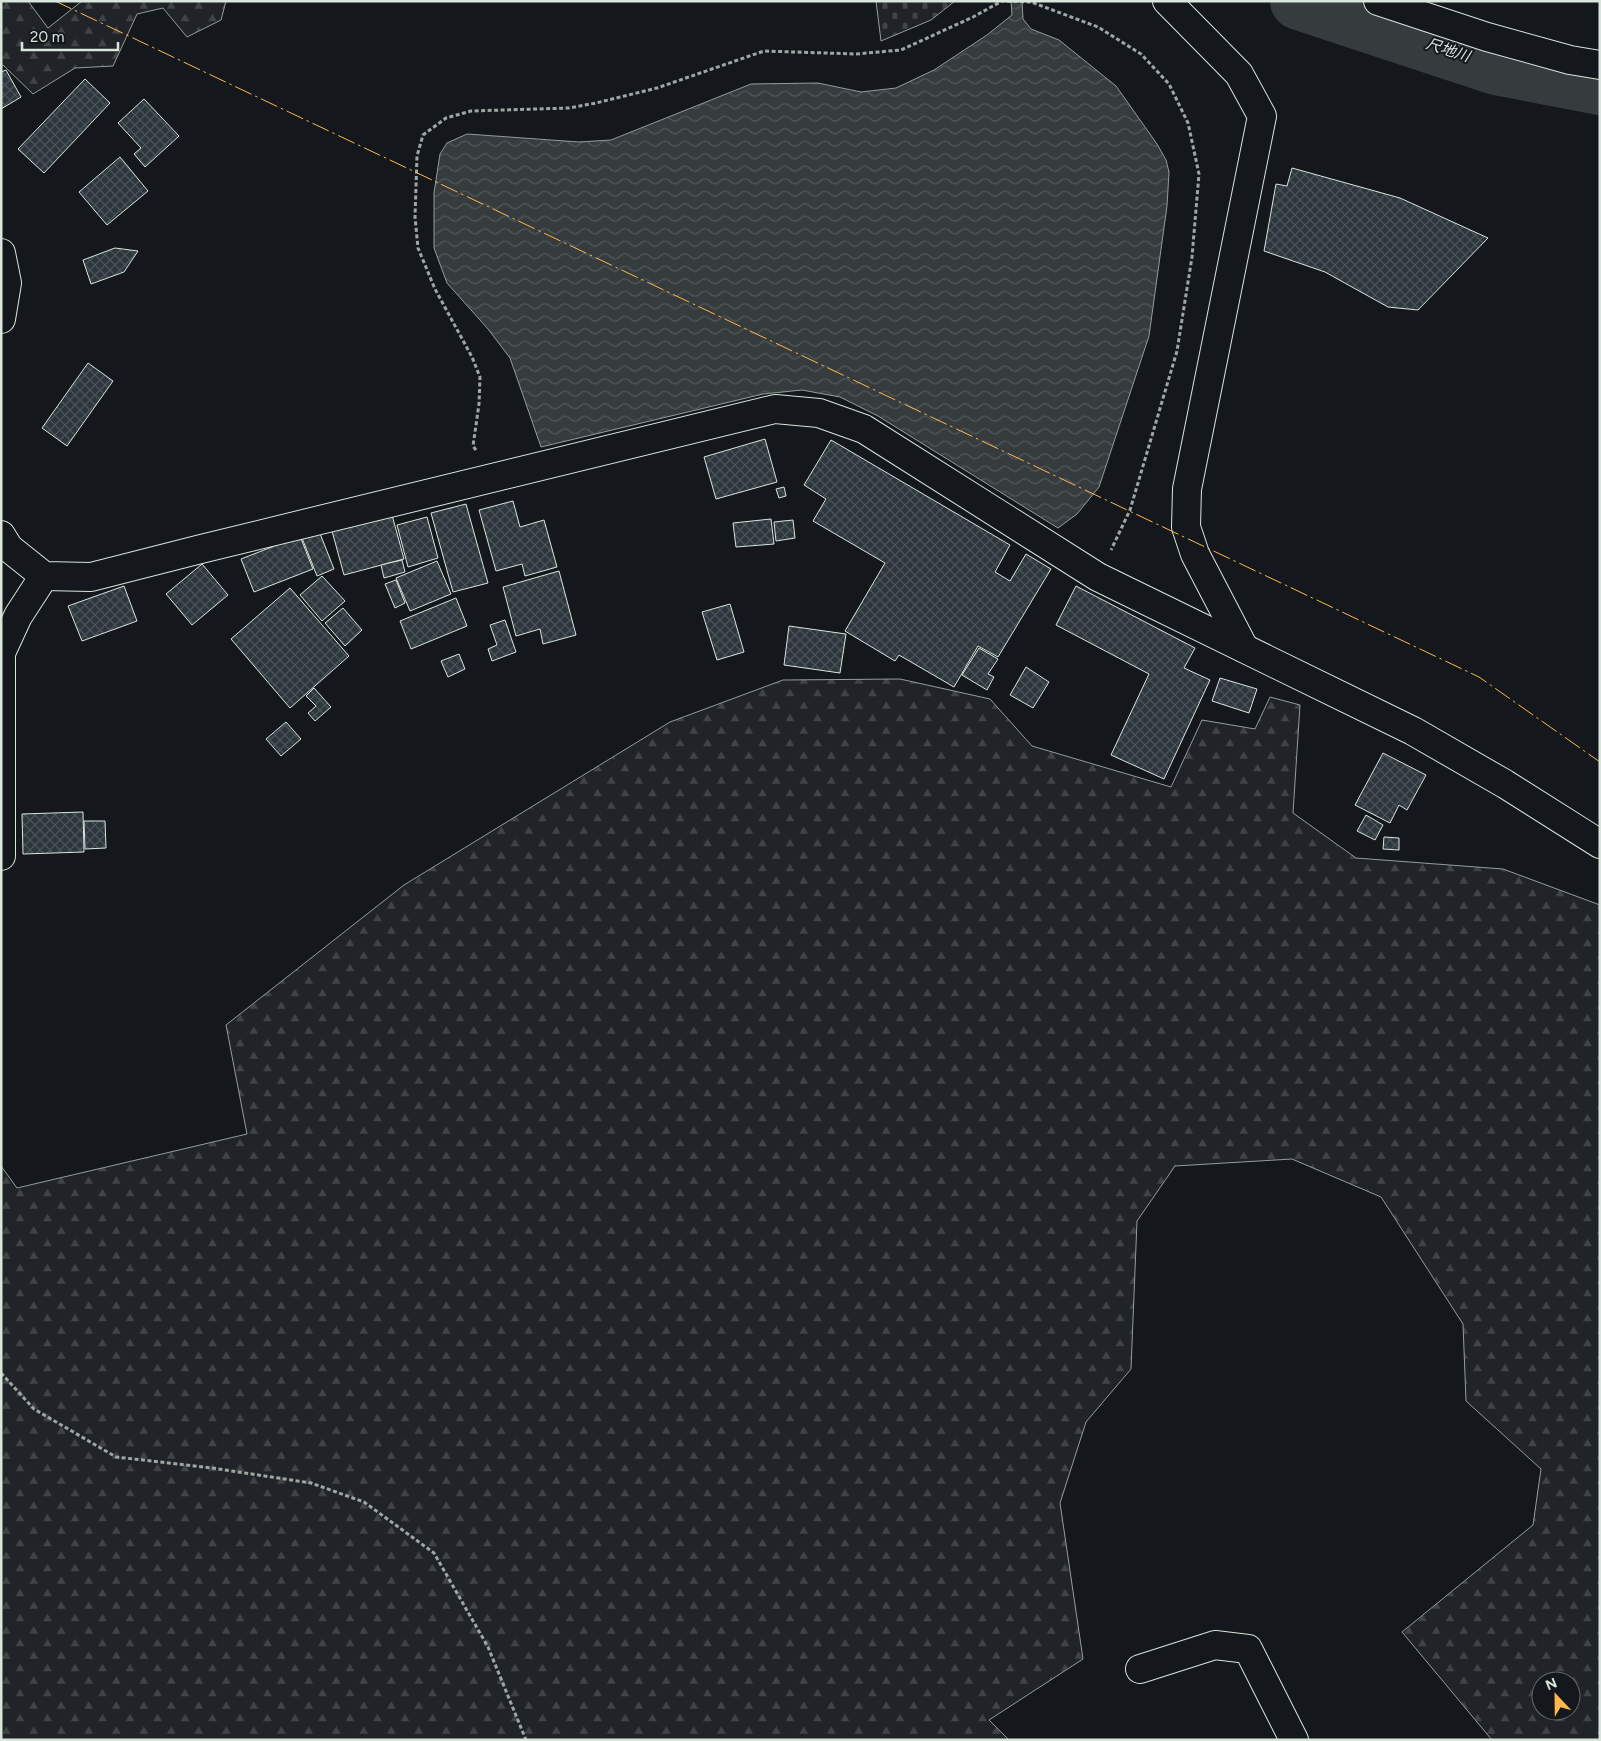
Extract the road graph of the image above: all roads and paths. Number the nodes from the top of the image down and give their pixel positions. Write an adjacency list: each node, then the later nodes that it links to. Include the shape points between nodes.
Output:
1 (1167, 1): 11 (street, via 1240,74 1262,116 1187,489 1186,527 1195,554)
2 (1378, 1): 4 (street, via 1487,37)
3 (1002, 2): 7 (path, via 901,50 856,54 764,51 657,88 596,104 471,111 454,115 423,135 417,156 415,217 418,248 480,377 473,446); 10 (path, via 1031,2 1098,27 1141,54 1169,84 1188,123 1199,174 1192,256 1177,350 1130,510)
4 (1600, 65)
5 (1, 254): 6 (street, via 7,283)
6 (1, 319)
7 (494, 478): 9 (street, via 90,577); 10 (street, via 776,409 819,413 864,428)
8 (1, 535): 9 (street, via 9,548)
9 (44, 576): 12 (street, via 18,616)
10 (1098, 576): 11 (street)
11 (1244, 648): 14 (street, via 1413,731)
12 (1, 653)
13 (1, 658): 15 (street)
14 (1600, 844)
15 (1, 856)
16 (1, 1373): 18 (path, via 34,1409 116,1457 311,1483 364,1502 434,1553 488,1647)
17 (1140, 1669): 19 (street, via 1214,1645 1248,1649)
18 (526, 1740)
19 (1294, 1740)

